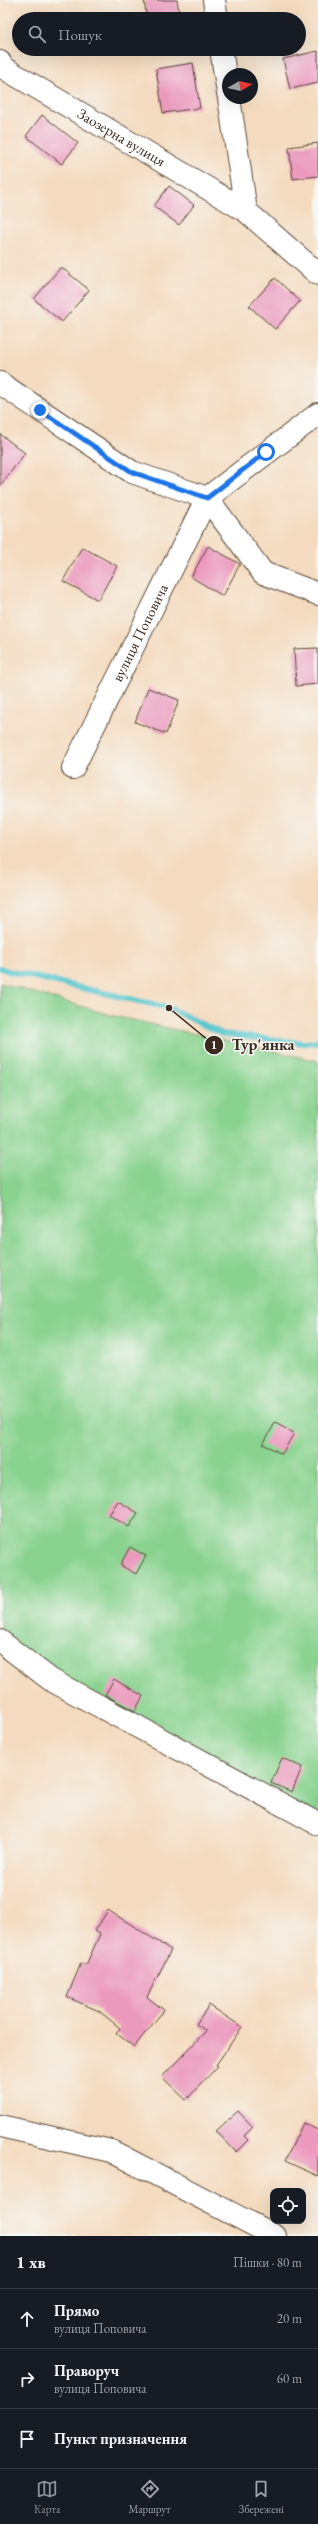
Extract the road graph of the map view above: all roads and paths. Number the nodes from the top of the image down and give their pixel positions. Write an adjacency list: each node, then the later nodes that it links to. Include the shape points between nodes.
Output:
1 (214, 0): 2 (street)
2 (216, 12)
3 (222, 56): 5 (street)
4 (0, 62): 7 (street, Заозерна вулиця, via 2,67)
5 (224, 68)
6 (230, 104): 7 (street)
7 (246, 211): 8 (street, Заозерна вулиця)
8 (318, 274)
9 (0, 383): 11 (street, via 132,472)
10 (318, 414): 11 (street, вулиця Поповича)
11 (207, 498): 12 (street, via 264,573); 13 (street, вулиця Поповича)
12 (318, 594)
13 (73, 768)
14 (0, 1642): 15 (street, via 51,1680)
15 (318, 1824)
16 (0, 2126): 17 (street, via 111,2151)
17 (275, 2236)

